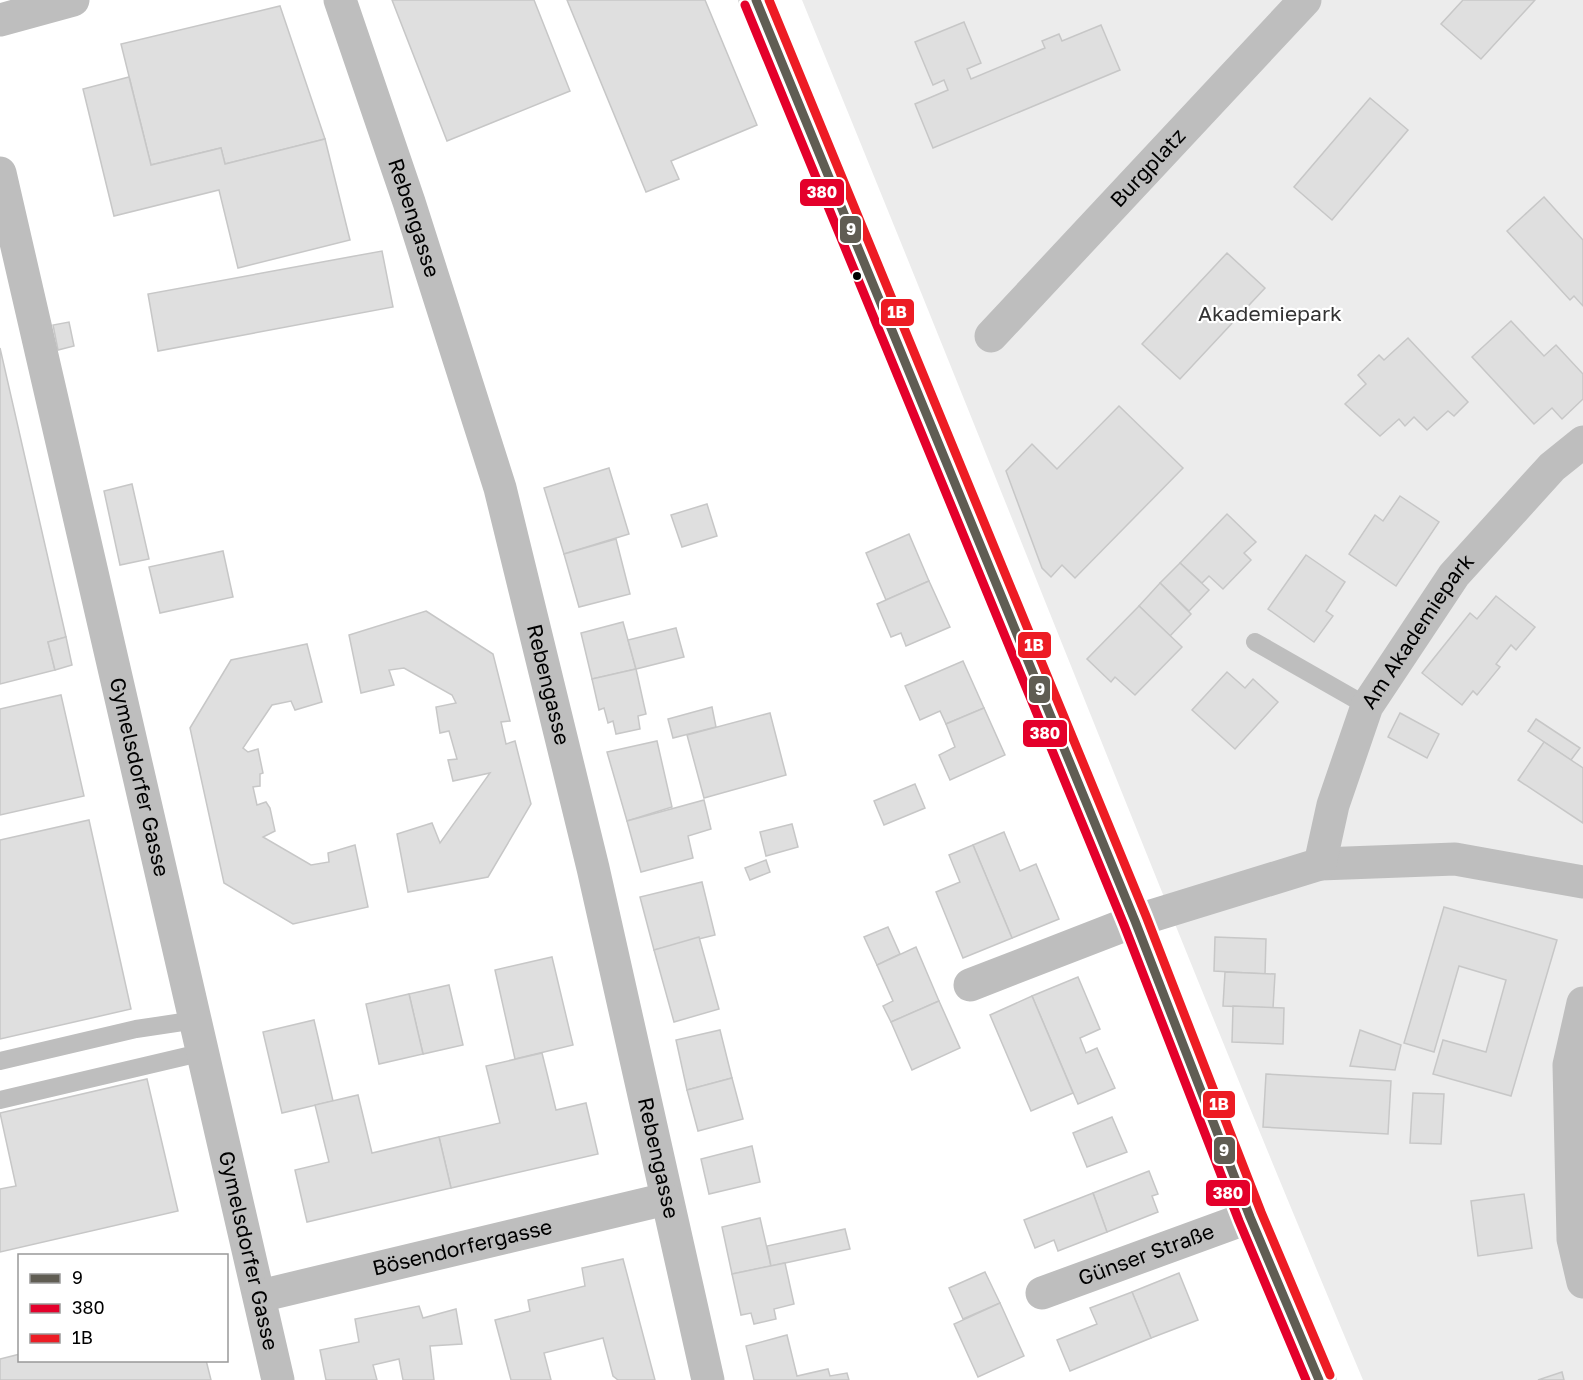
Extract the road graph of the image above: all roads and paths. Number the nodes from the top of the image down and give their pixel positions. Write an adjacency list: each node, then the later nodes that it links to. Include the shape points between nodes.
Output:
1 (74, 0): 5 (street)
2 (340, 0): 20 (street, Rebengasse, via 500,488 598,891)
3 (756, 0): 13 (street)
4 (1305, 0): 7 (street, Burgplatz)
5 (0, 20)
6 (0, 173): 16 (street, Gymelsdorfer Gasse)
7 (991, 336)
8 (1583, 442): 10 (street, Am Akademiepark, via 1552,467 1454,575)
9 (1255, 642): 10 (lane)
10 (1367, 706): 11 (street, Am Akademiepark, via 1333,805)
11 (1320, 864): 12 (street, via 1455,859); 13 (street)
12 (1583, 882)
13 (1135, 921): 14 (street); 21 (street)
14 (970, 985)
15 (1583, 1003): 22 (street, via 1569,1065 1573,1239)
16 (196, 1020): 17 (street, Gymelsdorfer Gasse); 18 (lane, via 136,1029)
17 (204, 1052): 19 (lane); 24 (street, Gymelsdorfer Gasse)
18 (0, 1061)
19 (0, 1100)
20 (666, 1199): 24 (street, Bösendorfergasse); 26 (street, Rebengasse)
21 (1250, 1217): 23 (street, Günser Straße); 27 (street)
22 (1583, 1282)
23 (1041, 1293)
24 (260, 1296): 25 (street, Gymelsdorfer Gasse)
25 (278, 1380)
26 (708, 1380)
27 (1319, 1380)

